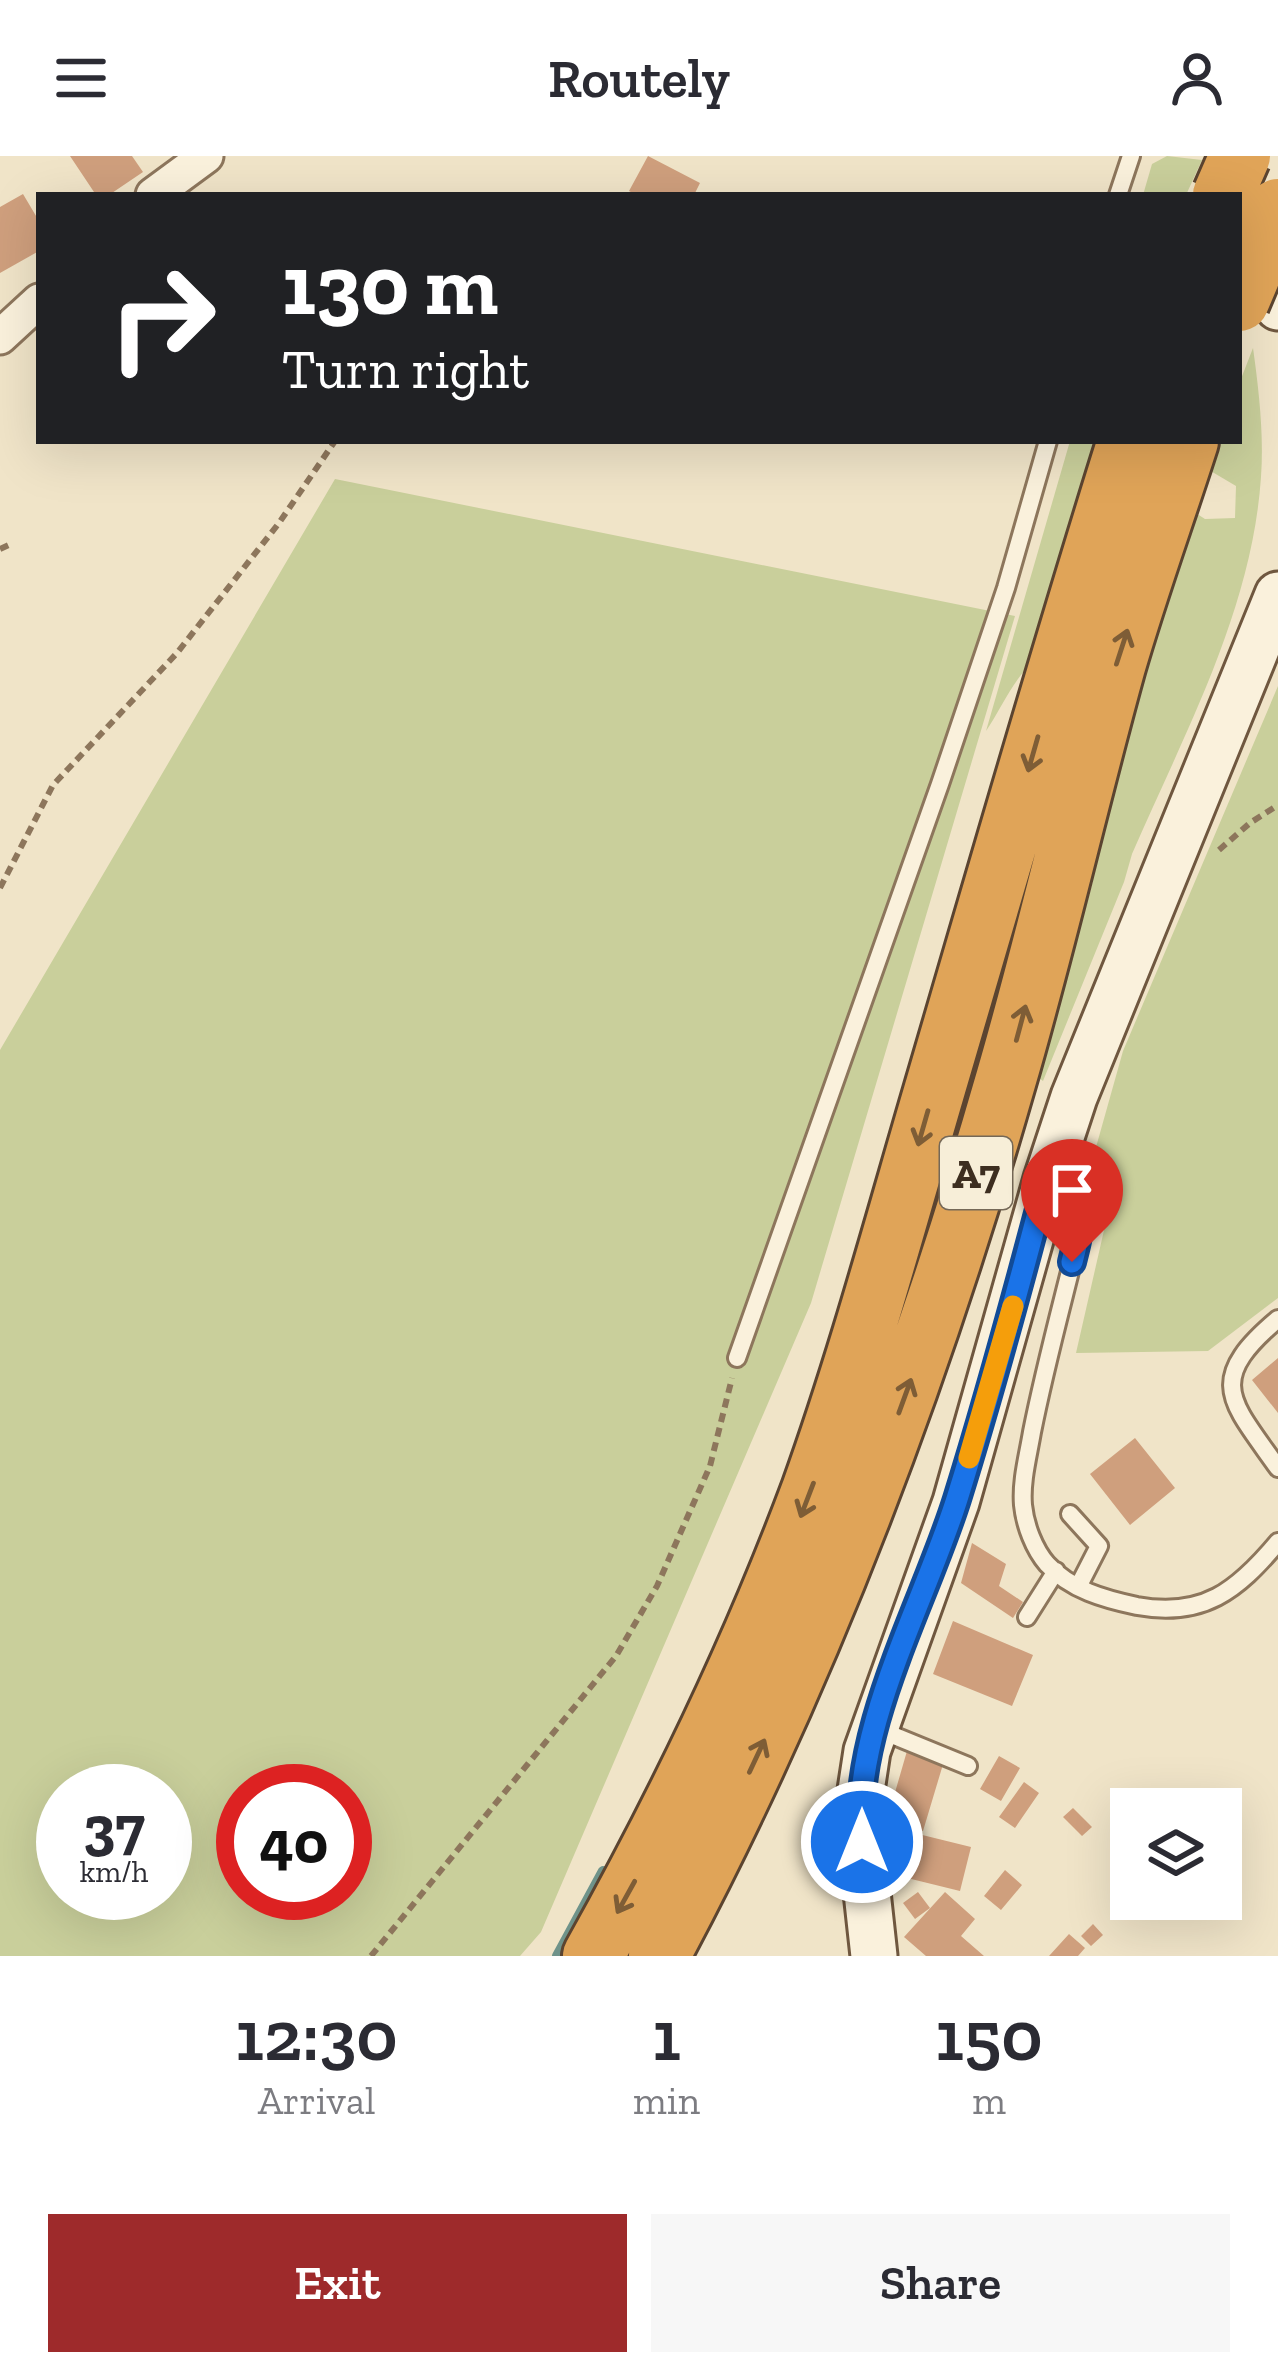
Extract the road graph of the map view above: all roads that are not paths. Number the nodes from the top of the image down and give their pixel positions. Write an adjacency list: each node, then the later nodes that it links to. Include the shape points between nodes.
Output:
1 (206, 156): 4 (street)
2 (1131, 156): 5 (lane)
3 (1240, 156): 6 (highway, bridge); 10 (street)
4 (157, 192)
5 (1119, 192)
6 (1224, 192)
7 (1278, 209): 8 (highway, bridge)
8 (1242, 294)
9 (36, 304): 11 (street)
10 (1278, 307)
11 (0, 337)
12 (1047, 444): 17 (lane, via 947,762)
13 (1166, 448): 26 (highway, A7, one-way to 26, via 1066,638 812,1489 659,1838); 27 (highway, A7, one-way to 13, via 816,1629 910,1381 1006,1079)
14 (1278, 595): 15 (street, via 1103,1019)
15 (1047, 1179): 21 (lane, via 1071,1193 1080,1213 1022,1489 1030,1537); 24 (street, via 956,1502)
16 (1278, 1319): 18 (lane, via 1248,1344 1232,1381 1233,1404)
17 (737, 1358)
18 (1278, 1468)
19 (1070, 1514): 22 (lane, via 1099,1546)
20 (1278, 1542): 22 (lane, via 1227,1594 1196,1606 1163,1611)
21 (1056, 1571): 22 (lane); 23 (lane)
22 (1078, 1587)
23 (1027, 1617)
24 (875, 1728): 25 (lane); 28 (street, via 858,1810)
25 (968, 1766)
26 (592, 1956)
27 (658, 1956)
28 (874, 1956)

